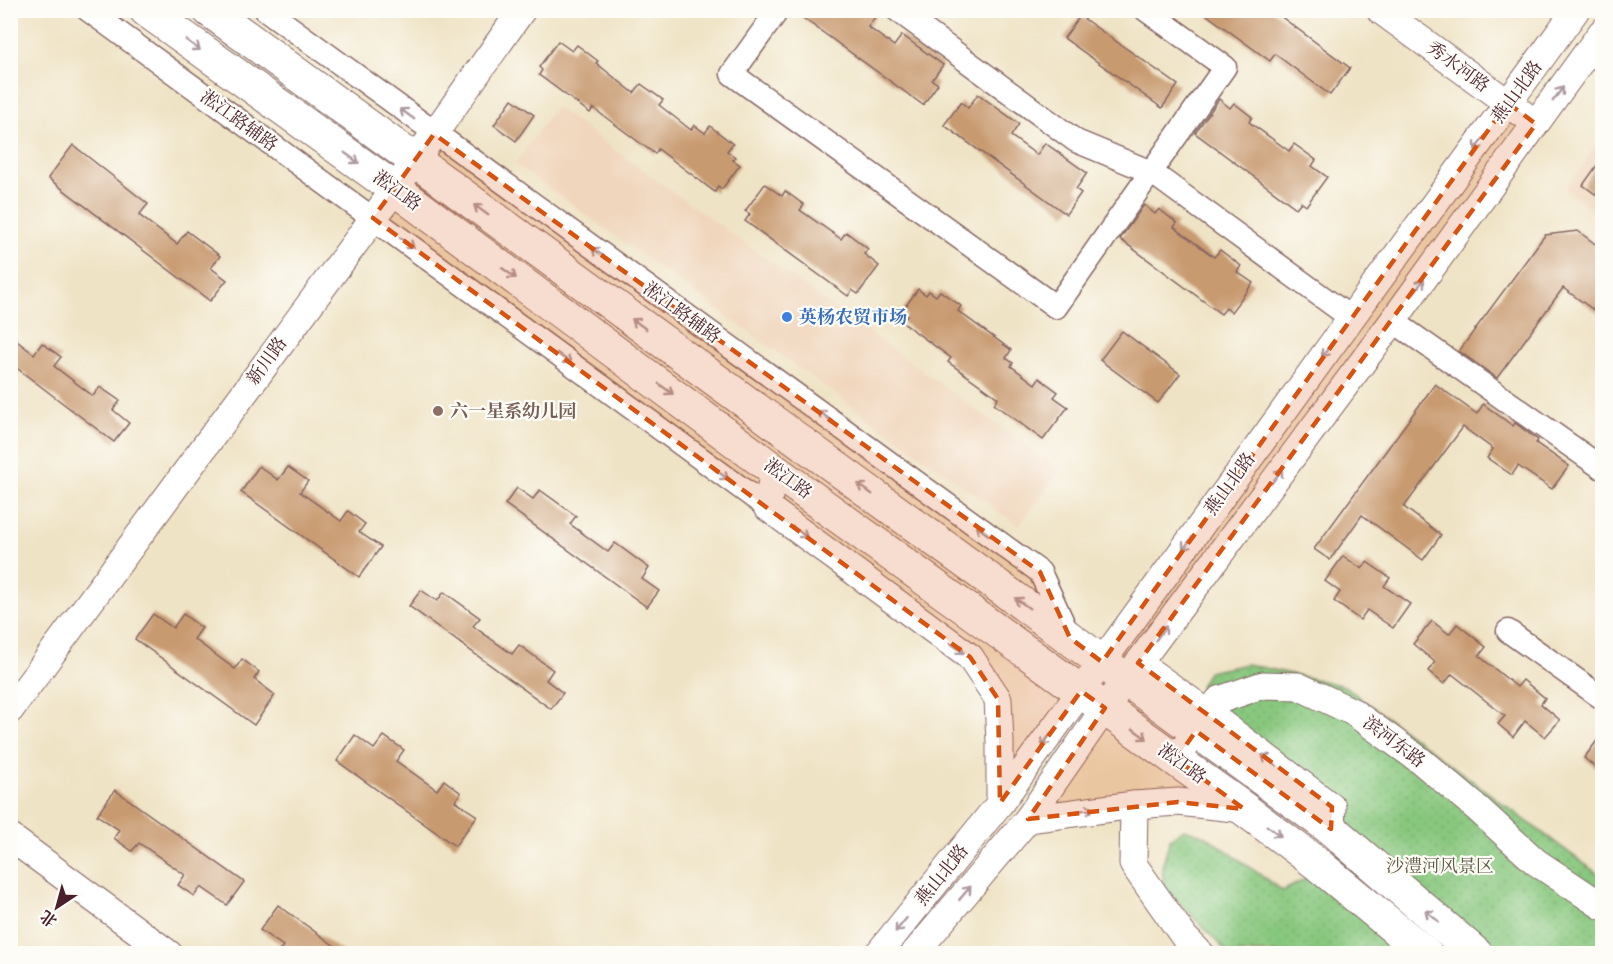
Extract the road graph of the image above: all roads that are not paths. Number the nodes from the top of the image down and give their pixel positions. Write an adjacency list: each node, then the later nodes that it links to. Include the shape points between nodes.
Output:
1 (88, 10): 18 (street, 淞江路辅路)
2 (146, 10): 17 (main road, 淞江路, one-way to 17)
3 (209, 10): 15 (main road, 淞江路)
4 (266, 10): 14 (street, 淞江路辅路, one-way to 4)
5 (522, 10): 14 (street, 新川路)
6 (778, 10): 16 (street, via 732,74 1056,307)
7 (897, 10): 16 (street, via 1076,141)
8 (1146, 10): 16 (street, via 1225,67)
9 (1380, 10): 12 (street, 秀水河路)
10 (1576, 10): 12 (street, 燕山北路)
11 (1602, 32): 13 (street, 燕山北路, one-way to 11)
12 (1508, 103): 13 (street, 秀水河路); 19 (street, 燕山北路, one-way to 19)
13 (1536, 124): 20 (street, 燕山北路, one-way to 13)
14 (434, 134): 15 (street, 新川路); 25 (street, 淞江路辅路, one-way to 14, via 1040,572)
15 (415, 161): 17 (street, 新川路); 25 (main road, 淞江路, one-way to 15)
16 (1151, 172): 19 (street)
17 (395, 189): 18 (street, 新川路); 22 (main road, 淞江路, one-way to 22)
18 (373, 218): 23 (street, 淞江路辅路, one-way to 23); 29 (street, 新川路)
19 (1351, 318): 26 (street, 燕山北路, one-way to 26)
20 (1393, 321): 21 (street); 26 (street, 燕山北路, one-way to 20)
21 (1602, 468)
22 (774, 470): 23 (street); 28 (main road, 淞江路)
23 (767, 507): 32 (street, one-way to 32, via 970,657 998,699)
24 (1508, 631): 27 (street)
25 (1070, 638): 26 (main road, 淞江路)
26 (1122, 668): 28 (street, 燕山北路); 30 (main road, 淞江路)
27 (1602, 698)
28 (1093, 700): 31 (main road, 淞江路, one-way to 31); 32 (street, 燕山北路, one-way to 32); 35 (street, 燕山北路)
29 (10, 710)
30 (1203, 722): 31 (street, 滨河东路); 37 (street, 滨河东路, via 1219,700 1263,685 1298,686 1353,712 1429,768 1536,862); 43 (main road, 淞江路, one-way to 30)
31 (1176, 759): 34 (main road, 淞江路)
32 (1000, 803): 39 (street, 燕山北路, one-way to 39)
33 (1134, 805): 34 (street, via 1178,802); 35 (street, one-way to 33); 41 (street, via 1133,864 1185,938)
34 (1244, 809): 42 (main road, 淞江路, one-way to 42)
35 (1028, 819): 40 (street, 燕山北路, one-way to 35)
36 (10, 837): 38 (street)
37 (1602, 906)
38 (169, 954)
39 (878, 954)
40 (914, 954)
41 (1201, 954)
42 (1426, 954)
43 (1476, 954)

